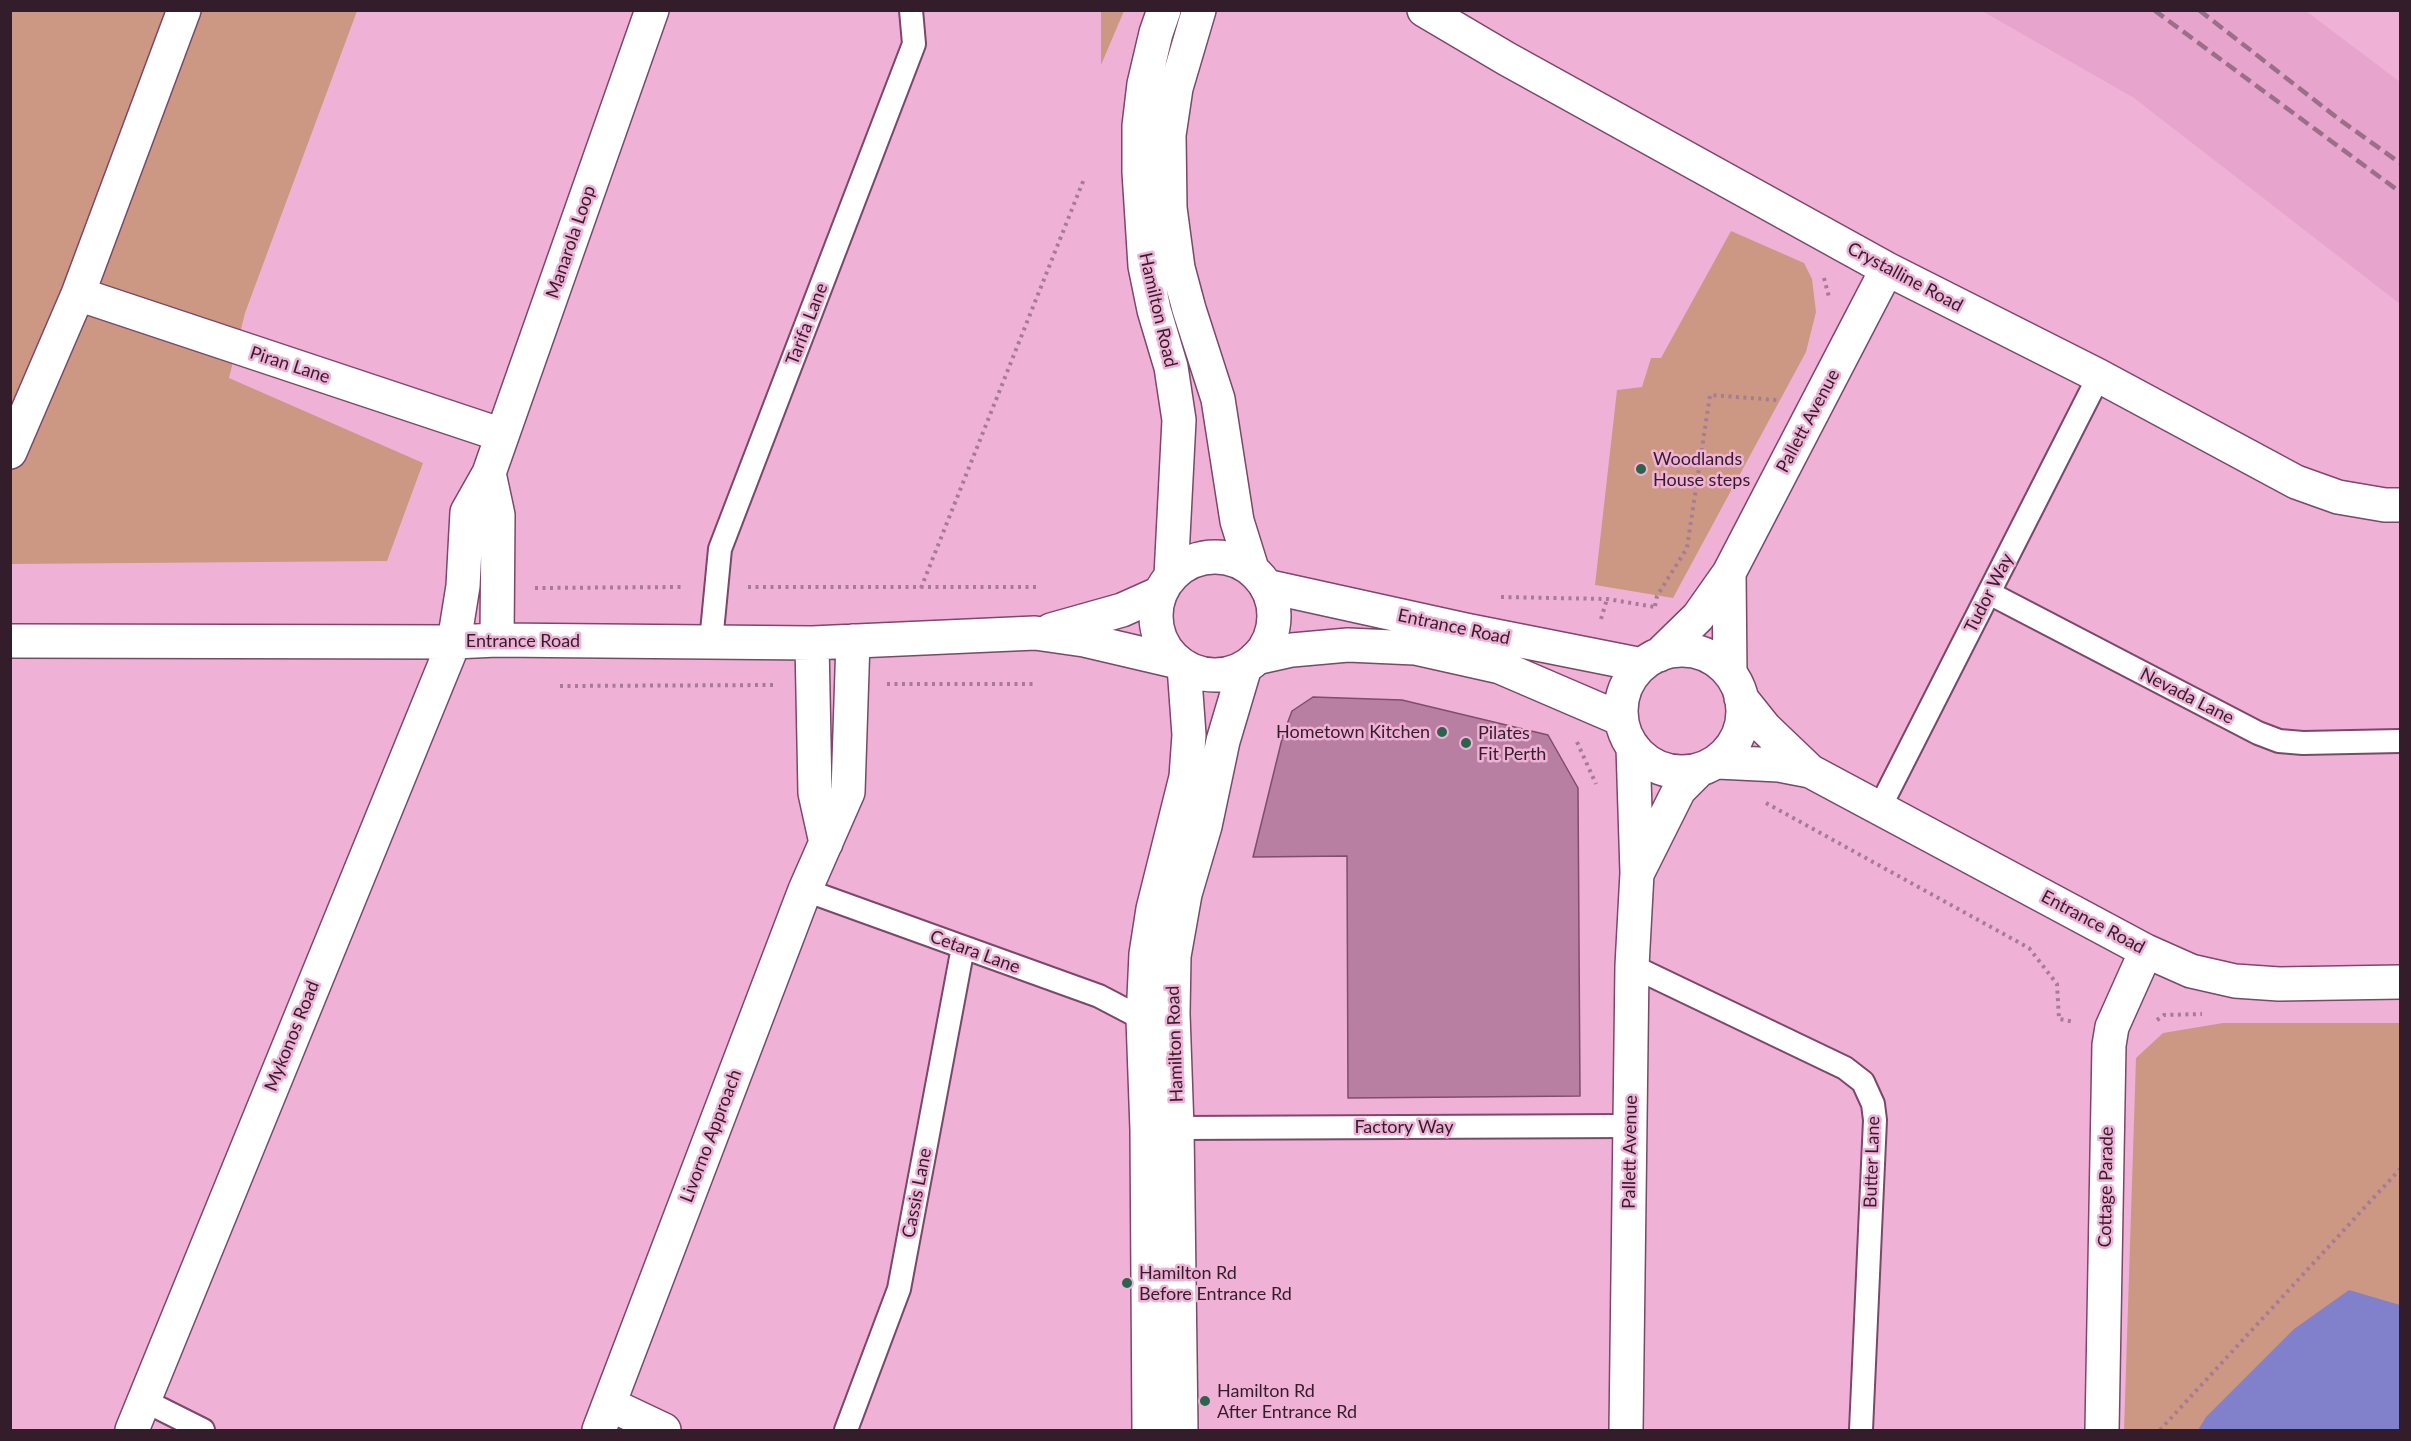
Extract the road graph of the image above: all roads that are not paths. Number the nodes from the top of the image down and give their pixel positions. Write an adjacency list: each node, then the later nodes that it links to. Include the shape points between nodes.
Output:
1 (184, 10): 8 (street)
2 (652, 10): 10 (street, Manarola Loop)
3 (911, 10): 23 (lane, Tarifa Lane, via 914,44 720,549)
4 (1164, 10): 16 (street, Hamilton Road, via 1144,84 1139,172 1145,266 1171,367 1179,420)
5 (1199, 10): 15 (street, Hamilton Road, via 1176,88 1169,135 1170,208 1178,268 1218,399 1237,521)
6 (1424, 10): 7 (street, Crystalline Road)
7 (1887, 269): 9 (street, Crystalline Road); 14 (street, Pallett Avenue)
8 (78, 294): 10 (street, Piran Lane); 11 (street)
9 (2099, 376): 13 (street, Crystalline Road, via 2296,482 2338,497); 17 (lane, Tudor Way)
10 (502, 435): 12 (street, Manarola Loop)
11 (10, 452)
12 (489, 473): 19 (street, via 498,515); 22 (street, Manarola Loop, via 467,512 463,586)
13 (2400, 505)
14 (1728, 573): 25 (street, Pallett Avenue, via 1698,617); 28 (street, Pallett Avenue)
15 (1259, 578): 16 (street, via 1236,561 1201,558 1184,565); 25 (street, Entrance Road, via 1466,630); 26 (street, via 1272,600 1273,624 1266,646)
16 (1165, 584): 18 (street, Entrance Road, via 1122,610); 27 (street, via 1156,612 1158,631 1165,648)
17 (1989, 593): 30 (lane, Nevada Lane, via 2279,741); 33 (lane, Tudor Way)
18 (1035, 633): 21 (street, Entrance Road); 27 (street, Entrance Road, via 1084,640)
19 (497, 640): 22 (street, Entrance Road); 23 (street, Entrance Road)
20 (10, 641): 22 (street, Entrance Road)
21 (853, 641): 24 (street, Entrance Road); 34 (street, Livorno Approach, via 848,792)
22 (453, 642): 44 (street, Mykonos Road)
23 (711, 642): 24 (street, Entrance Road)
24 (812, 643): 34 (street, via 815,793)
25 (1651, 660): 28 (street, via 1678,650 1698,652 1716,660); 29 (street, via 1630,680 1622,698)
26 (1250, 662): 27 (street, via 1230,673 1214,675 1198,673); 29 (street, Entrance Road, via 1292,650 1348,645 1415,648 1500,667); 43 (street, Hamilton Road, via 1223,741 1205,826 1185,894 1174,956)
27 (1181, 664): 41 (street, Hamilton Road, via 1189,757 1177,820 1152,909)
28 (1736, 686): 31 (street, via 1744,709 1741,729 1733,747); 32 (street, Entrance Road, via 1765,728)
29 (1627, 733): 31 (street, via 1640,756 1658,767 1678,773); 35 (street, Pallett Avenue)
30 (2400, 741)
31 (1708, 766): 32 (street, Entrance Road, via 1779,765); 35 (street, Pallett Avenue, via 1679,790)
32 (1810, 771): 33 (street, Entrance Road)
33 (1879, 809): 38 (street, Entrance Road)
34 (826, 843): 36 (street, Livorno Approach)
35 (1637, 873): 39 (street, Pallett Avenue)
36 (805, 890): 37 (lane, Cetara Lane); 45 (street, Livorno Approach)
37 (963, 947): 41 (lane, Cetara Lane, via 1099,996); 49 (lane, Cassis Lane, via 899,1289)
38 (2146, 951): 40 (street, Entrance Road, via 2191,971 2235,981); 54 (street, Cottage Parade, via 2112,1027 2109,1045)
39 (1632, 966): 42 (street, Pallett Avenue); 53 (lane, Butter Lane, via 1845,1068 1863,1082 1875,1120)
40 (2400, 982)
41 (1143, 1018): 50 (street, Hamilton Road)
42 (1630, 1126): 43 (lane, Factory Way); 52 (street, Pallett Avenue)
43 (1177, 1128): 51 (street, Hamilton Road)
44 (143, 1400): 46 (street, Mykonos Road); 47 (lane)
45 (604, 1417): 48 (street)
46 (132, 1431)
47 (203, 1431)
48 (664, 1431)
49 (846, 1431)
50 (1149, 1431)
51 (1182, 1431)
52 (1626, 1431)
53 (1861, 1431)
54 (2102, 1431)

